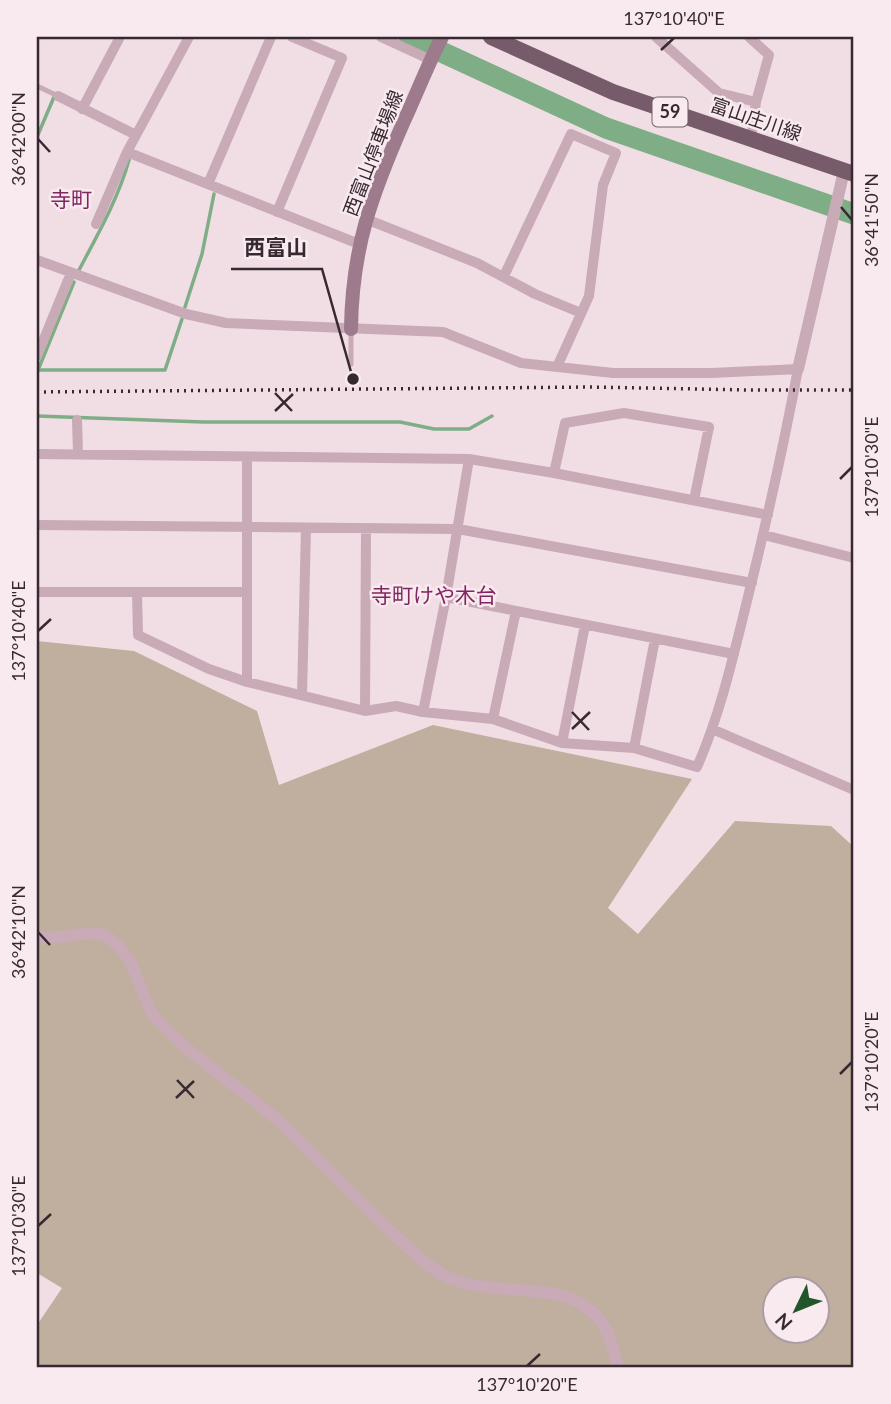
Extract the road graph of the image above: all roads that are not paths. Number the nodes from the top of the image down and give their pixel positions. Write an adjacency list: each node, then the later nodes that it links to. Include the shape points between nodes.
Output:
1 (120, 37): 14 (street)
2 (189, 37): 15 (street)
3 (271, 37): 19 (street)
4 (292, 37): 20 (street, via 342,58)
5 (381, 37): 10 (street)
6 (491, 37): 16 (main road, 富山庄川線 / 59, via 613,92)
7 (656, 37): 13 (street, via 719,93)
8 (749, 37): 13 (street, via 769,55)
9 (442, 38): 10 (main road, 西富山停車場線)
10 (431, 60): 21 (main road, 西富山停車場線)
11 (37, 86): 12 (lane)
12 (58, 96): 14 (street)
13 (756, 102): 16 (street)
14 (82, 109): 15 (street)
15 (136, 135): 17 (street)
16 (751, 140): 18 (main road, 富山庄川線 / 59)
17 (127, 152): 19 (street); 22 (street)
18 (849, 172): 32 (street, via 840,192)
19 (208, 184): 20 (street)
20 (277, 212): 23 (street)
21 (366, 219): 23 (main road, 西富山停車場線); 26 (street)
22 (96, 224)
23 (359, 244): 28 (main road, 西富山停車場線, via 351,289)
24 (37, 262): 25 (street)
25 (71, 273): 28 (street, via 186,314 226,323); 29 (street)
26 (505, 276): 27 (street); 27 (street, via 571,134 616,153 603,185 589,296)
27 (581, 313): 31 (street)
28 (351, 329): 30 (lane); 31 (street, via 443,332 521,363)
29 (37, 356)
30 (351, 363)
31 (557, 367): 32 (street, via 613,373)
32 (798, 369): 40 (street)
33 (77, 420): 35 (street)
34 (37, 454): 35 (street)
35 (78, 454): 36 (street)
36 (247, 458): 37 (street); 42 (street)
37 (469, 459): 38 (street); 45 (street)
38 (554, 473): 39 (street); 39 (street, via 565,422 624,413 709,427)
39 (694, 500): 40 (street)
40 (768, 515): 46 (street)
41 (37, 525): 42 (street)
42 (247, 527): 43 (street); 50 (street)
43 (306, 528): 44 (street); 58 (street)
44 (366, 529): 45 (street); 59 (street)
45 (458, 529): 48 (street); 52 (street)
46 (764, 535): 47 (street); 48 (street)
47 (854, 558)
48 (752, 583): 56 (street)
49 (37, 592): 51 (street)
50 (246, 592): 51 (street); 57 (street)
51 (137, 593): 57 (street, via 138,635 209,669)
52 (446, 597): 53 (street); 60 (street)
53 (516, 611): 54 (street); 61 (street)
54 (585, 625): 55 (street); 63 (street)
55 (655, 639): 56 (street); 64 (street)
56 (734, 654): 62 (street)
57 (247, 681): 58 (street)
58 (302, 695): 59 (street)
59 (365, 711): 60 (street, via 396,706)
60 (422, 712): 61 (street)
61 (493, 719): 63 (street)
62 (712, 729): 64 (street, via 697,767); 65 (street)
63 (562, 743): 64 (street)
64 (634, 748)
65 (854, 790)
66 (37, 937): 67 (street, via 93,932 116,944 132,962 153,1016 196,1057 277,1120 415,1253 452,1281 571,1297 588,1308 606,1331)
67 (618, 1367)

